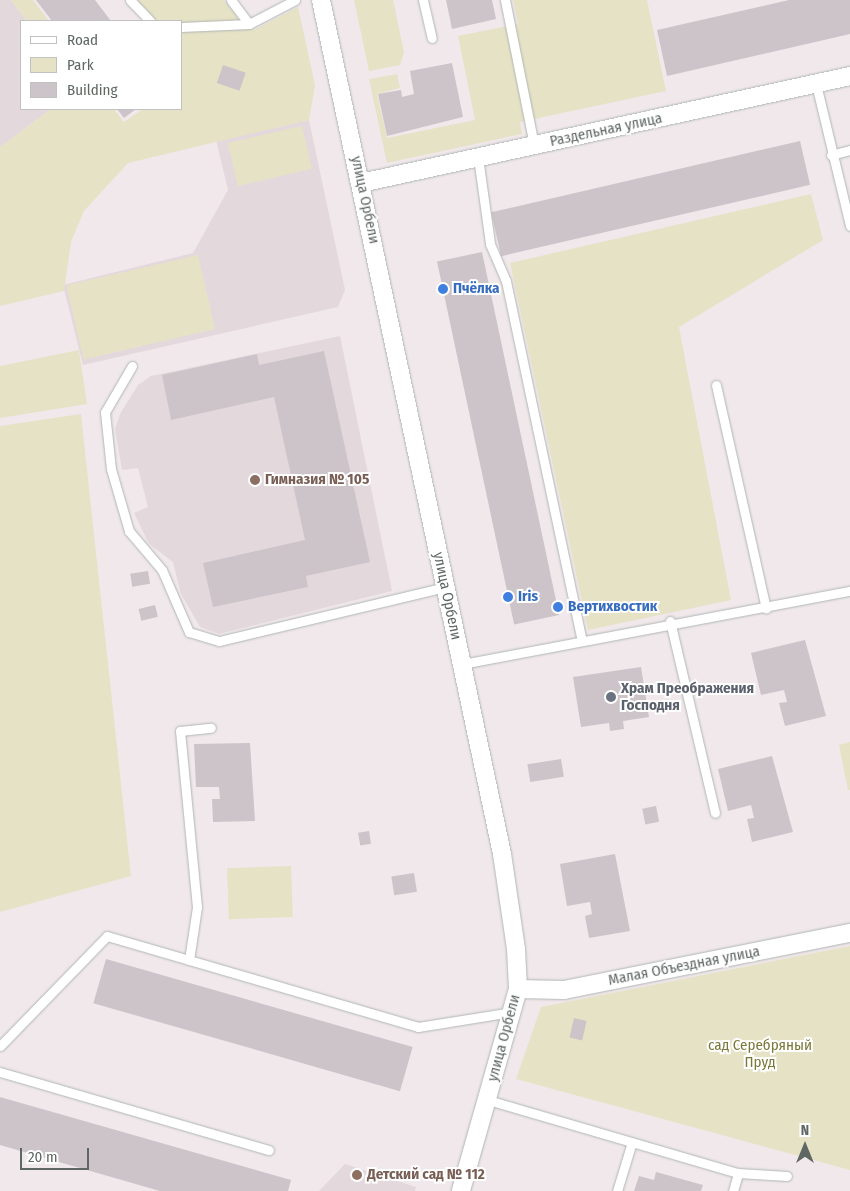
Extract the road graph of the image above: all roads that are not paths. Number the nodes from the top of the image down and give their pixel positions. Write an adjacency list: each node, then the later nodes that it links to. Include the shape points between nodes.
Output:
1 (130, 0): 7 (lane)
2 (232, 0): 8 (lane)
3 (296, 0): 8 (lane)
4 (321, 0): 17 (street, улица Орбели)
5 (423, 0): 10 (lane)
6 (505, 0): 13 (lane)
7 (149, 20)
8 (249, 24): 9 (lane)
9 (182, 27)
10 (432, 38)
11 (850, 76): 12 (street, Раздельная улица)
12 (816, 84): 13 (street, Раздельная улица); 15 (lane)
13 (534, 145): 16 (street, Раздельная улица)
14 (850, 150): 15 (lane)
15 (831, 155): 18 (lane)
16 (478, 157): 17 (street, Раздельная улица); 25 (lane, via 490,244 506,281)
17 (361, 183): 21 (street, улица Орбели)
18 (850, 226)
19 (132, 366): 21 (lane, via 105,412 111,469 129,531 162,570 189,632 219,642)
20 (716, 385): 23 (lane)
21 (446, 588): 26 (street, улица Орбели)
22 (850, 591): 23 (lane)
23 (766, 608): 24 (lane)
24 (670, 621): 25 (lane); 28 (lane)
25 (581, 638): 26 (lane)
26 (462, 664): 31 (street, улица Орбели, via 502,854)
27 (211, 728): 30 (lane, via 180,731 197,906)
28 (715, 813)
29 (850, 933): 31 (street, Малая Объездная улица, via 564,990)
30 (189, 960): 32 (lane, via 418,1027); 33 (lane, via 108,936)
31 (518, 989): 32 (street, улица Орбели)
32 (512, 1012): 35 (street, улица Орбели)
33 (0, 1046)
34 (0, 1072): 37 (lane)
35 (488, 1100): 36 (lane); 40 (street, улица Орбели)
36 (632, 1142): 38 (lane); 41 (lane)
37 (269, 1150)
38 (738, 1173): 39 (lane); 42 (lane)
39 (787, 1176)
40 (461, 1191)
41 (618, 1191)
42 (733, 1191)

